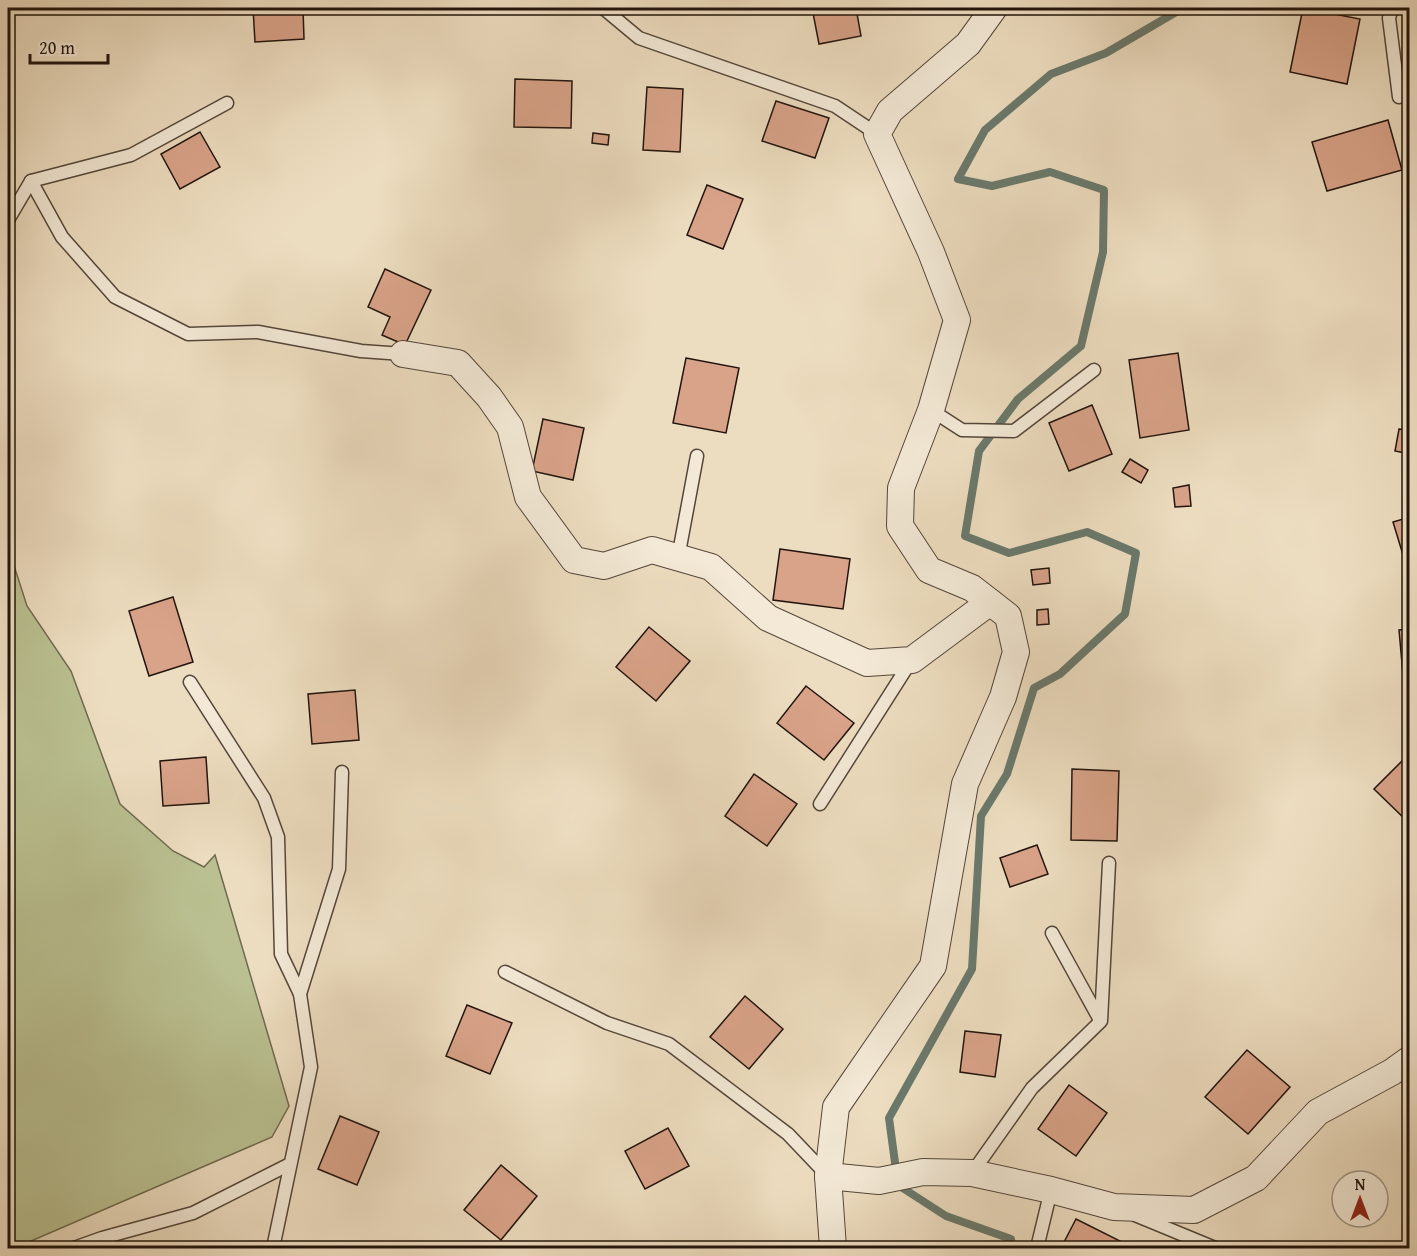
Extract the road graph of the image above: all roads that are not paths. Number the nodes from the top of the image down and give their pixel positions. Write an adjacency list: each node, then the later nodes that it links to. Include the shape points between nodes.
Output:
1 (603, 8): 6 (lane, via 639,38 835,106)
2 (994, 8): 6 (street, via 968,44 890,111)
3 (1392, 8): 4 (lane, via 1389,18)
4 (1399, 97)
5 (227, 103): 7 (lane, via 131,155)
6 (877, 134): 11 (street, via 957,320)
7 (31, 181): 8 (lane); 9 (lane, via 62,237 115,297 188,334 258,332 362,351)
8 (8, 220)
9 (404, 354): 13 (street, via 458,363 489,397 510,427 528,497 574,560 604,566 652,550)
10 (1094, 370): 11 (lane, via 1014,431 962,429)
11 (931, 410): 14 (street, via 902,488 900,526 929,570 972,588)
12 (697, 456): 13 (lane)
13 (678, 558): 15 (street, via 711,567 768,618 867,663)
14 (990, 602): 15 (street); 27 (street, via 1008,616 1016,652 1003,697 965,784 933,966 836,1107)
15 (912, 660): 18 (lane)
16 (190, 682): 22 (lane, via 264,798 278,837 281,954)
17 (342, 772): 22 (lane, via 339,868)
18 (820, 804)
19 (1109, 863): 23 (lane)
20 (1052, 933): 23 (lane)
21 (505, 972): 27 (lane, via 607,1023 669,1044 788,1134)
22 (300, 994): 25 (lane, via 311,1067)
23 (1101, 1021): 26 (lane, via 1032,1088)
24 (1410, 1059): 29 (street, via 1318,1112 1256,1178 1194,1210)
25 (290, 1164): 30 (lane, via 193,1213); 31 (lane)
26 (972, 1173): 27 (street, via 923,1172 879,1181); 28 (street)
27 (828, 1176): 32 (street)
28 (1051, 1190): 29 (street); 33 (lane)
29 (1114, 1207): 34 (lane)
30 (74, 1248)
31 (273, 1248)
32 (833, 1248)
33 (1037, 1248)
34 (1215, 1248)

